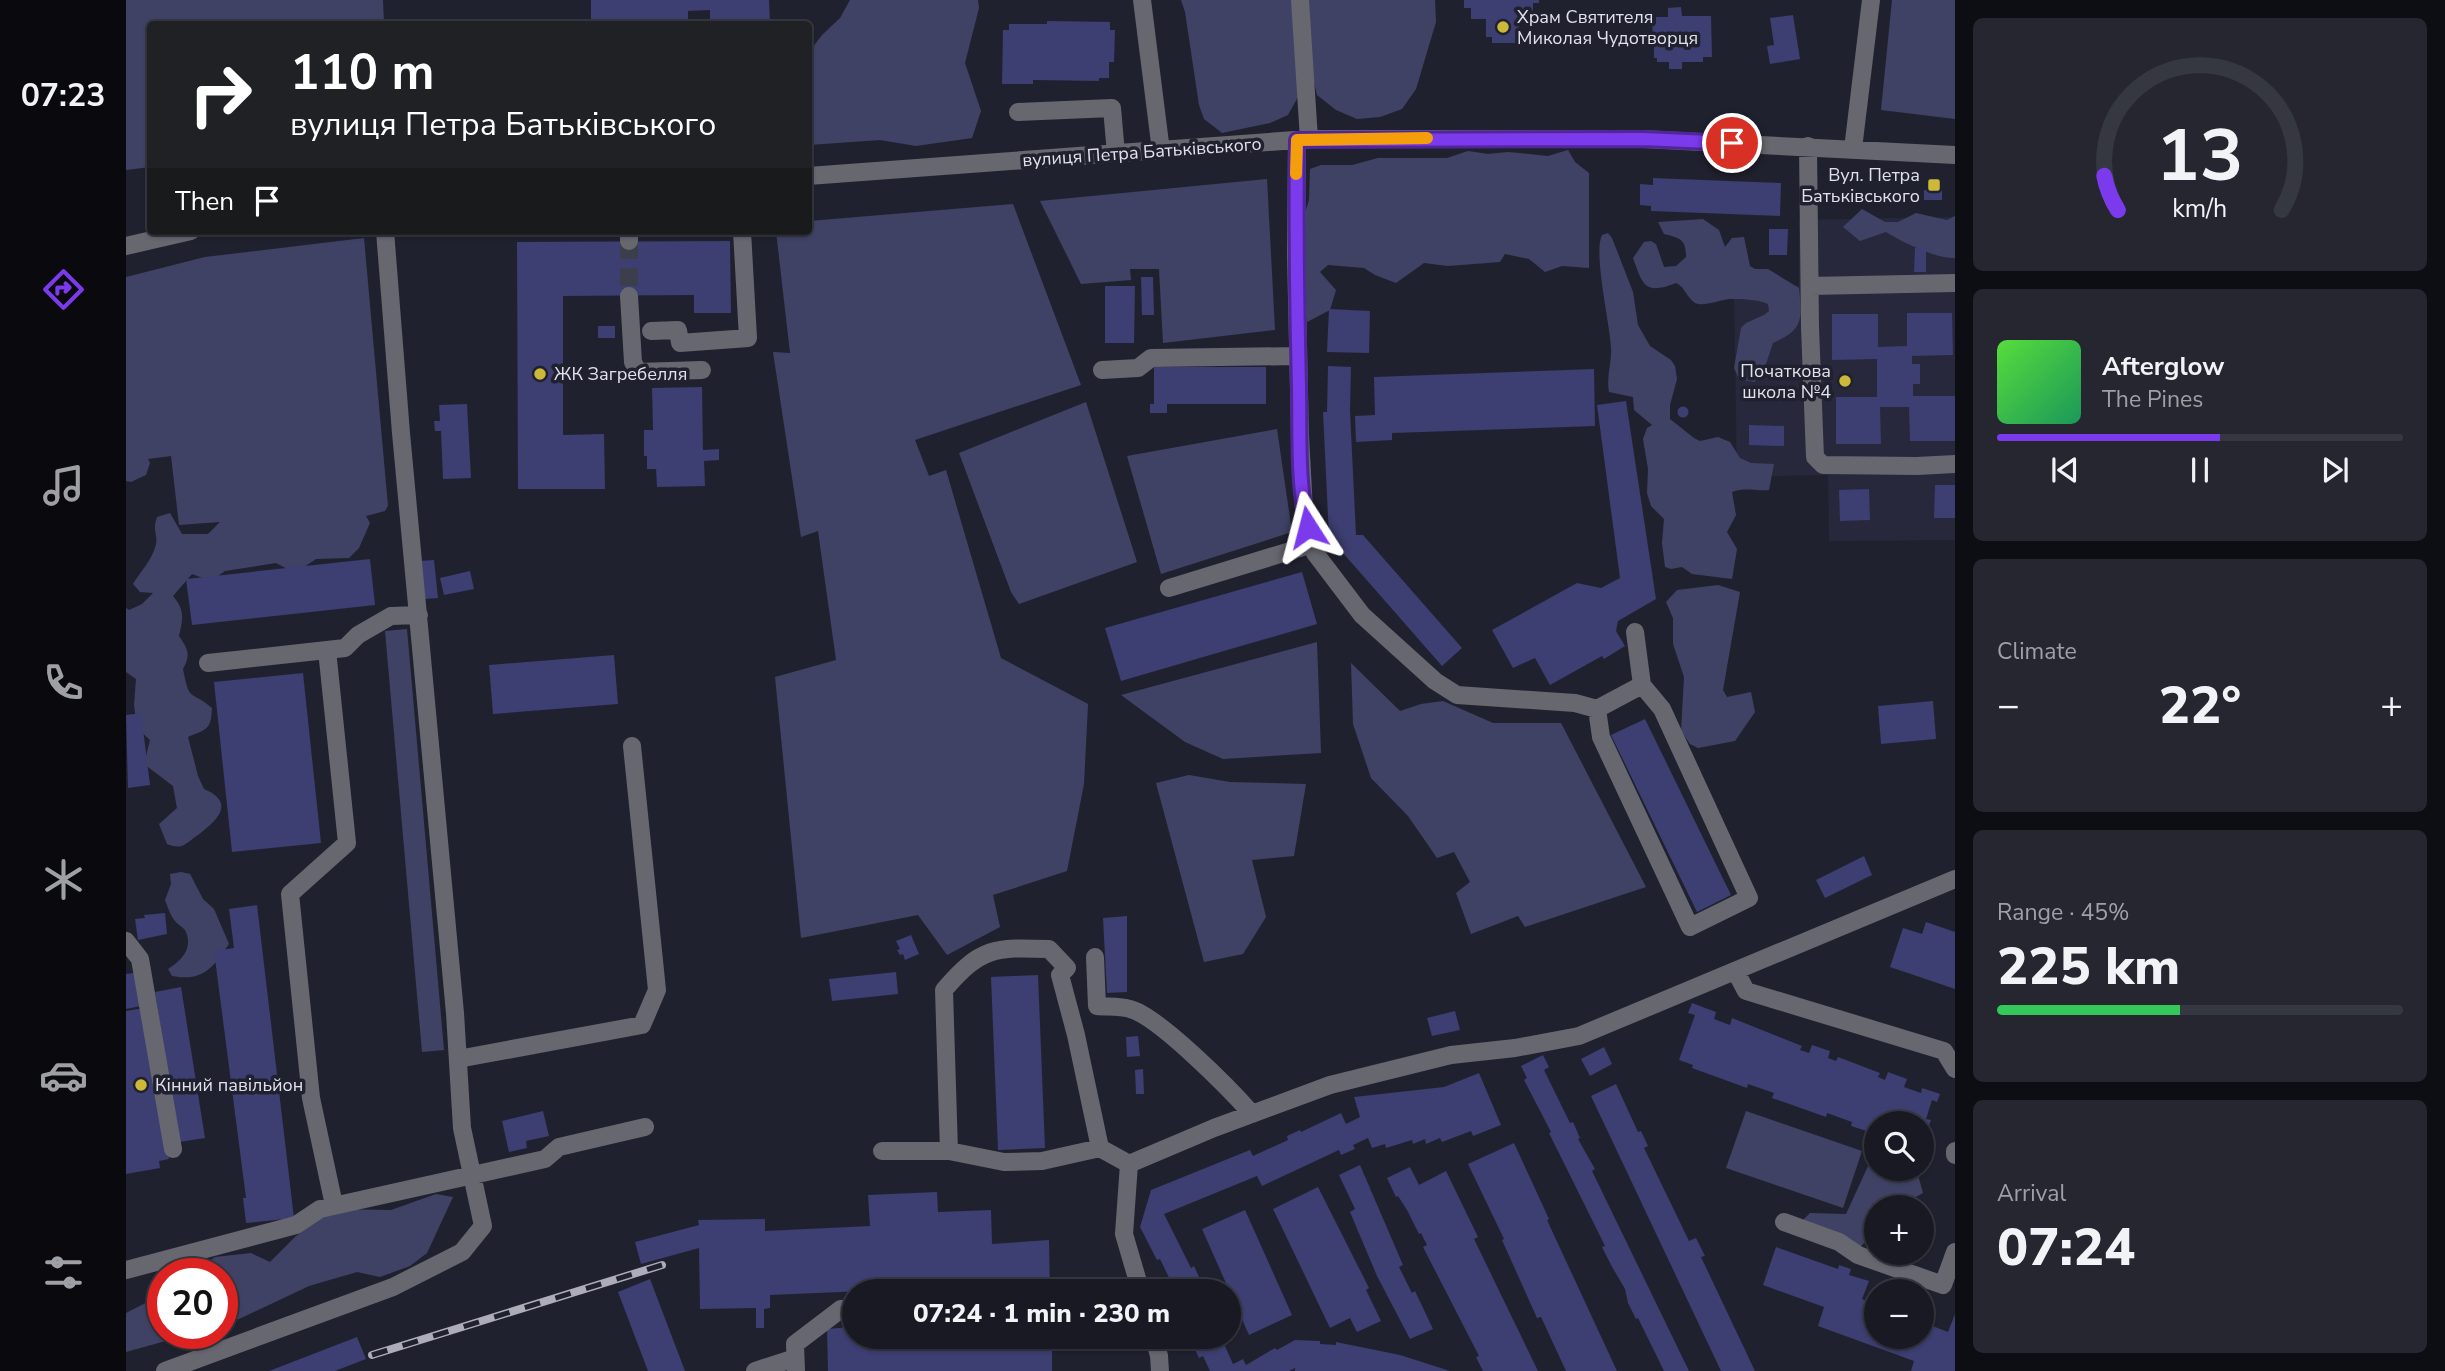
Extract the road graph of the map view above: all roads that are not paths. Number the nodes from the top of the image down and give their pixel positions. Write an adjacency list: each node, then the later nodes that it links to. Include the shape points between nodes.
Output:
1 (1142, 0): 8 (street)
2 (1300, 0): 5 (street)
3 (1871, 0): 7 (street)
4 (1018, 112): 9 (street, via 1112,108)
5 (1303, 139): 6 (street, вулиця Петра Батьківського, via 1643,139); 8 (street, вулиця Петра Батьківського); 20 (street)
6 (1808, 146): 7 (street, вулиця Петра Батьківського); 17 (street)
7 (1853, 149): 10 (street, вулиця Петра Батьківського)
8 (1161, 151): 9 (street, вулиця Петра Батьківського)
9 (1116, 154): 11 (street, вулиця Петра Батьківського)
10 (1955, 155)
11 (812, 176)
12 (174, 235): 15 (street)
13 (385, 235): 26 (street)
14 (743, 235): 19 (street, via 748,338 680,342 678,330)
15 (126, 246)
16 (1955, 283): 17 (street)
17 (1810, 286): 23 (street, via 1815,457 1823,466)
18 (629, 296): 21 (street, via 633,362 638,372)
19 (651, 331)
20 (1298, 356): 22 (street, via 1151,358 1138,368); 24 (street, via 1304,510)
21 (702, 370)
22 (1102, 370)
23 (1955, 464)
24 (1313, 544): 25 (street); 31 (street, via 1362,615 1457,695 1575,703)
25 (1169, 587)
26 (419, 615): 28 (street, via 391,616 345,648); 37 (street)
27 (1635, 632): 30 (street)
28 (327, 650): 29 (street); 47 (street, via 347,843 290,894 311,1098)
29 (208, 663)
30 (1642, 685): 31 (street); 31 (street, via 1662,709 1749,898 1690,928 1601,737)
31 (1597, 709)
32 (632, 746): 37 (street, via 657,990 642,1025)
33 (1955, 879): 36 (street)
34 (126, 941): 41 (street, via 139,960)
35 (1095, 957): 39 (street, via 1097,1006 1131,1009 1155,1022)
36 (1736, 972): 38 (street, via 1746,991 1944,1051); 39 (street, via 1579,1036 1451,1055 1331,1085)
37 (458, 1059): 46 (street, via 462,1128)
38 (1955, 1069)
39 (1252, 1114): 45 (street)
40 (645, 1127): 46 (street, via 558,1147 545,1159)
41 (173, 1149)
42 (1100, 1149): 43 (street, via 1042,1161 1004,1162); 43 (street, via 1060,975 1067,968 1049,949 1011,948 990,952 965,965 944,990); 45 (street)
43 (949, 1151): 44 (street)
44 (882, 1152)
45 (1129, 1164): 51 (street, via 1124,1234)
46 (472, 1175): 47 (street); 55 (street, via 483,1226 461,1252 393,1287)
47 (334, 1206): 50 (street, via 320,1209 296,1225)
48 (1784, 1222): 49 (street, via 1943,1285)
49 (1955, 1252)
50 (126, 1270)
51 (1137, 1279)
52 (842, 1309): 54 (street, via 795,1343)
53 (1157, 1349): 57 (street)
54 (795, 1365): 56 (street)
55 (165, 1371)
56 (755, 1371)
57 (1160, 1371)

